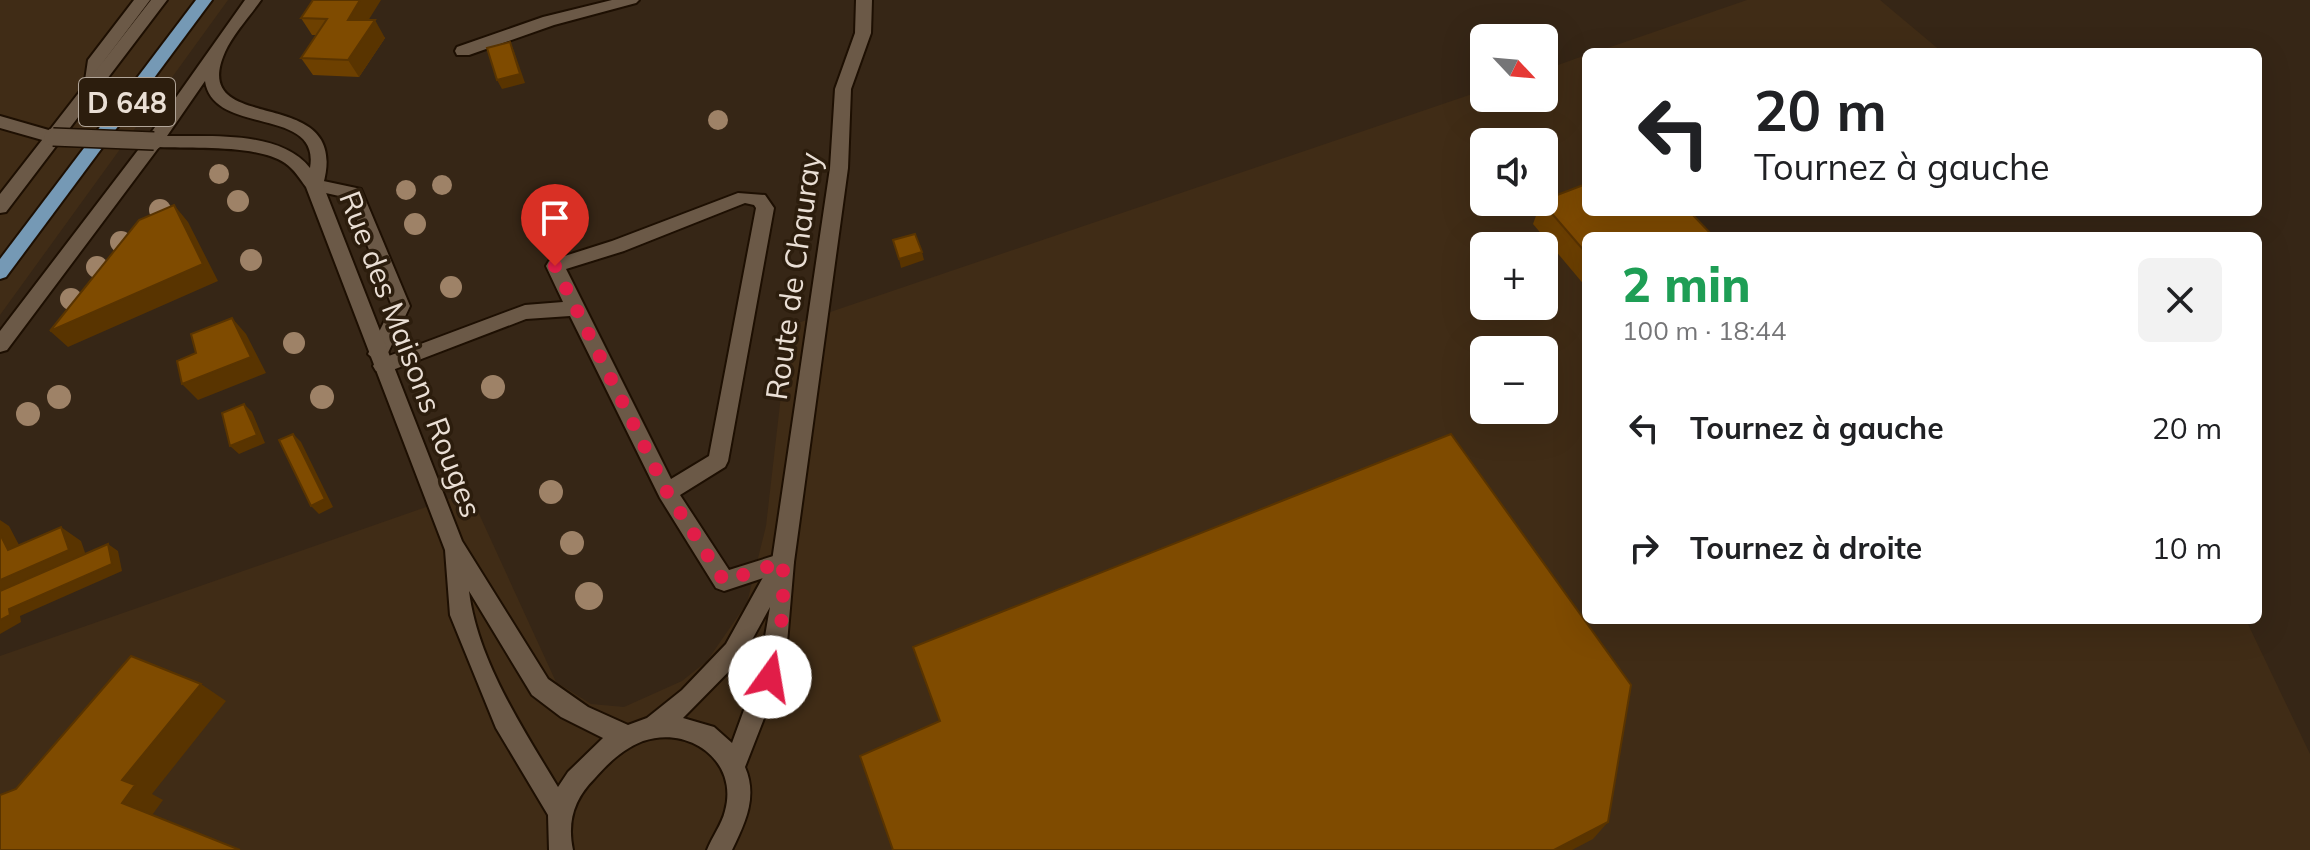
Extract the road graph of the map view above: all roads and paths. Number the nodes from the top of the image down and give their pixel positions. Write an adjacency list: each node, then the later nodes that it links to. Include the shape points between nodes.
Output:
1 (142, 0): 9 (street, via 96,60)
2 (159, 0): 9 (street)
3 (204, 0): 15 (main road, D 648)
4 (253, 0): 8 (street)
5 (631, 0): 7 (street)
6 (864, 0): 21 (street, Route de Chauray, via 863,33 843,89 839,168)
7 (463, 51)
8 (216, 57): 12 (street); 13 (street, Rue des Maisons Rouges, via 214,88 220,98 295,126 316,143 320,161)
9 (92, 87): 11 (street)
10 (0, 122): 11 (street, Rue des Maisons Rouges)
11 (53, 137): 12 (street, Rue des Maisons Rouges, bridge); 14 (street)
12 (154, 141): 13 (street, Rue des Maisons Rouges, via 271,151 292,159); 17 (street)
13 (314, 185): 18 (street, Rue des Maisons Rouges); 18 (street, via 355,193 401,306)
14 (0, 207)
15 (0, 272)
16 (574, 308): 18 (street, via 525,312); 19 (street); 19 (street, via 555,266 744,197 759,199 765,208 718,461)
17 (0, 345)
18 (381, 360): 20 (street, Rue des Maisons Rouges)
19 (667, 492): 21 (street, via 724,581)
20 (453, 545): 23 (street, Rue des Maisons Rouges, via 540,687 591,723); 25 (street, Rue des Maisons Rouges, via 461,615 504,720)
21 (783, 562): 22 (street, Route de Chauray, via 734,651); 24 (street, Route de Chauray, via 783,613 775,661)
22 (656, 725): 23 (street); 24 (street, via 704,733)
23 (625, 735): 25 (street, via 589,761)
24 (734, 765): 27 (street, via 739,789 736,815)
25 (560, 813): 26 (street)
26 (561, 850)
27 (719, 850)

